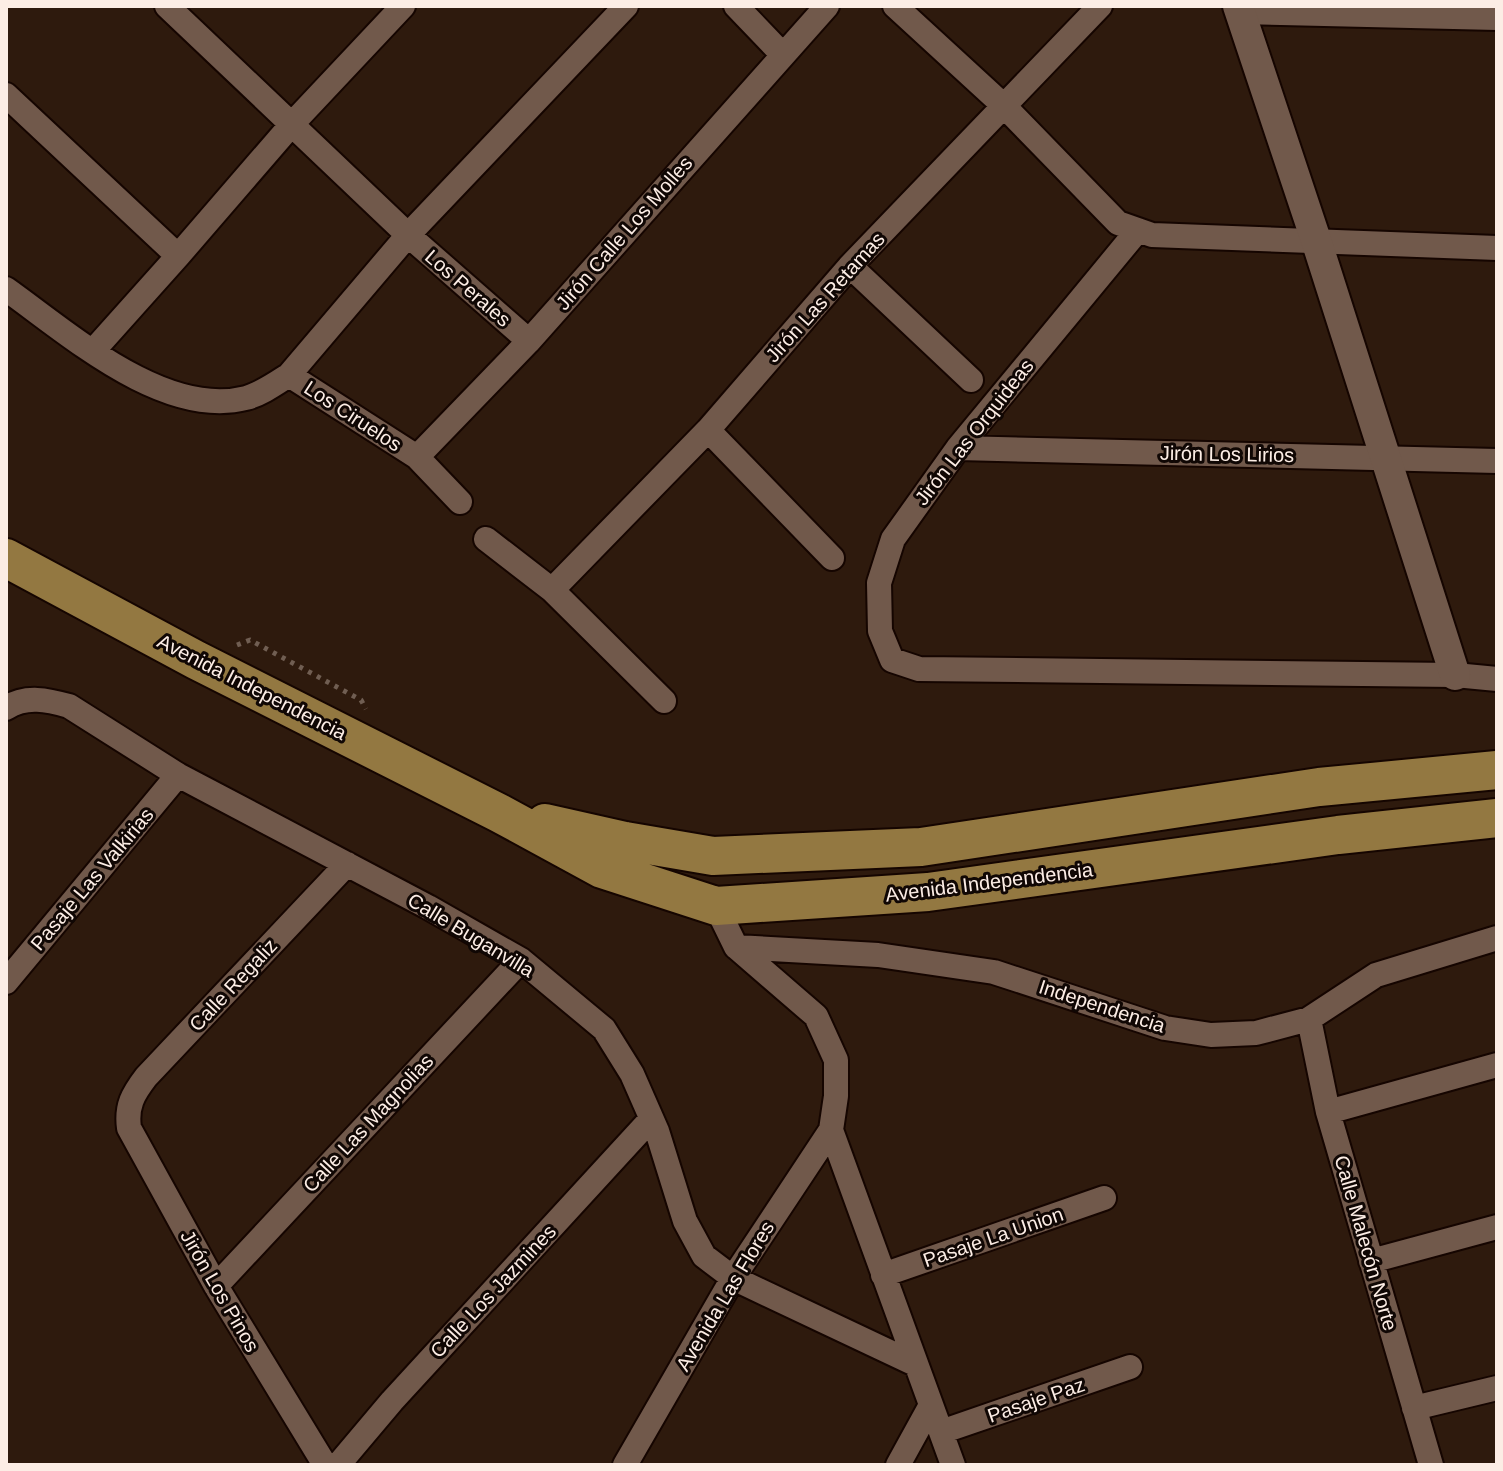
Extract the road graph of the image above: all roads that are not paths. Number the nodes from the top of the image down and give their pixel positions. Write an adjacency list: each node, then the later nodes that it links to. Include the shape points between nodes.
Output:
1 (403, 6): 13 (street)
2 (626, 6): 15 (street)
3 (736, 6): 10 (street)
4 (827, 6): 10 (street, Jirón Calle Los Molles)
5 (895, 6): 12 (street)
6 (1100, 6): 12 (street, Jirón Las Retamas)
7 (1239, 9): 9 (street); 16 (street)
8 (181, 11): 13 (street, Los Perales)
9 (1497, 18)
10 (782, 54): 21 (street, Jirón Calle Los Molles)
11 (6, 95): 18 (street)
12 (1004, 106): 14 (street, via 1118,223); 19 (street, Jirón Las Retamas)
13 (292, 124): 15 (street, Los Perales); 18 (street)
14 (1138, 230): 16 (street); 26 (street, Jirón Las Orquideas)
15 (408, 235): 21 (street, Los Perales); 23 (street)
16 (1317, 243): 17 (street); 28 (street)
17 (1497, 248)
18 (178, 256): 22 (street)
19 (850, 266): 24 (street); 25 (street, Jirón Las Retamas)
20 (6, 289): 22 (street)
21 (529, 341): 27 (street, Jirón Calle Los Molles)
22 (93, 351): 23 (street, via 145,382 189,399 247,398)
23 (289, 375): 27 (street, Los Ciruelos)
24 (971, 380)
25 (708, 430): 33 (street); 34 (street, Jirón Las Retamas)
26 (958, 448): 28 (street, Jirón Los Lirios); 35 (street, Jirón Las Orquideas, via 893,539 879,583 880,631 892,660 919,669)
27 (417, 457): 30 (street, Los Ciruelos)
28 (1386, 457): 29 (street, Jirón Los Lirios); 35 (street)
29 (1497, 461)
30 (460, 502)
31 (486, 539): 34 (street)
32 (6, 558): 41 (main road, Avenida Independencia)
33 (832, 558)
34 (552, 590): 37 (street)
35 (1455, 675): 36 (street)
36 (1497, 679)
37 (664, 701)
38 (16, 704): 40 (street, Calle Buganvilla, via 50,700 69,706)
39 (1497, 770): 41 (main road, Avenida Independencia, via 1319,787 921,847 713,856)
40 (178, 775): 43 (street, Calle Buganvilla); 48 (street, Pasaje Las Valkirias)
41 (499, 813): 44 (main road, Avenida Independencia, via 602,869)
42 (1497, 818): 44 (main road, Avenida Independencia, via 928,892)
43 (347, 864): 47 (street, Calle Buganvilla); 51 (street, Calle Regaliz, via 146,1077)
44 (716, 906): 46 (street)
45 (1497, 938): 49 (street, Independencia, via 1376,975)
46 (736, 947): 49 (street, Independencia, via 878,955 994,972 1165,1028 1211,1035 1256,1033); 54 (street, via 816,1016 836,1060)
47 (521, 960): 53 (street, Calle Buganvilla, via 604,1029); 60 (street, Calle Las Magnolias)
48 (6, 982)
49 (1309, 1019): 52 (street, Calle Malecón Norte)
50 (1497, 1065): 52 (street)
51 (127, 1111): 60 (street, Jirón Los Pinos, via 129,1128)
52 (1328, 1112): 57 (street, Calle Malecón Norte)
53 (651, 1119): 59 (street, Calle Buganvilla, via 685,1221 704,1256); 68 (street, Calle Los Jazmines)
54 (831, 1130): 58 (street); 59 (street, Avenida Las Flores)
55 (1104, 1198): 58 (street, Pasaje La Union)
56 (1497, 1227): 57 (street)
57 (1371, 1261): 65 (street, Calle Malecón Norte)
58 (883, 1275): 61 (street)
59 (733, 1278): 61 (street, Calle Buganvilla); 69 (street, Avenida Las Flores)
60 (216, 1286): 67 (street, Jirón Los Pinos)
61 (915, 1364): 64 (street)
62 (1130, 1367): 66 (street, Pasaje Paz)
63 (1497, 1388): 65 (street)
64 (931, 1405): 66 (street); 70 (street)
65 (1414, 1408): 72 (street, Calle Malecón Norte)
66 (941, 1432): 71 (street)
67 (325, 1465)
68 (338, 1465)
69 (625, 1465)
70 (898, 1465)
71 (953, 1465)
72 (1431, 1465)

